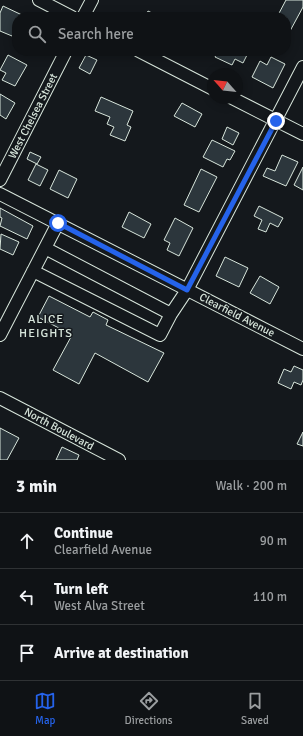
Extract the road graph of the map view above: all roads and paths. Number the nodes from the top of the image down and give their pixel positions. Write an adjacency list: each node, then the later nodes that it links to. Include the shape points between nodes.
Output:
1 (39, 0): 3 (street)
2 (92, 0): 4 (street)
3 (62, 12)
4 (86, 12)
5 (63, 56): 12 (street, West Chelsea Street)
6 (149, 56): 8 (street)
7 (303, 67): 10 (street)
8 (207, 86)
9 (243, 104): 10 (street)
10 (276, 121): 11 (street); 17 (street)
11 (303, 134)
12 (0, 180)
13 (0, 194): 14 (street, Clearfield Avenue)
14 (58, 223): 15 (street); 17 (street, Clearfield Avenue)
15 (45, 248): 16 (street); 18 (street)
16 (33, 271): 18 (street, via 160,335); 19 (street)
17 (187, 290): 18 (street); 20 (street, Clearfield Avenue)
18 (171, 314)
19 (0, 335)
20 (303, 349)
21 (0, 398): 22 (street, North Boulevard)
22 (114, 459)

